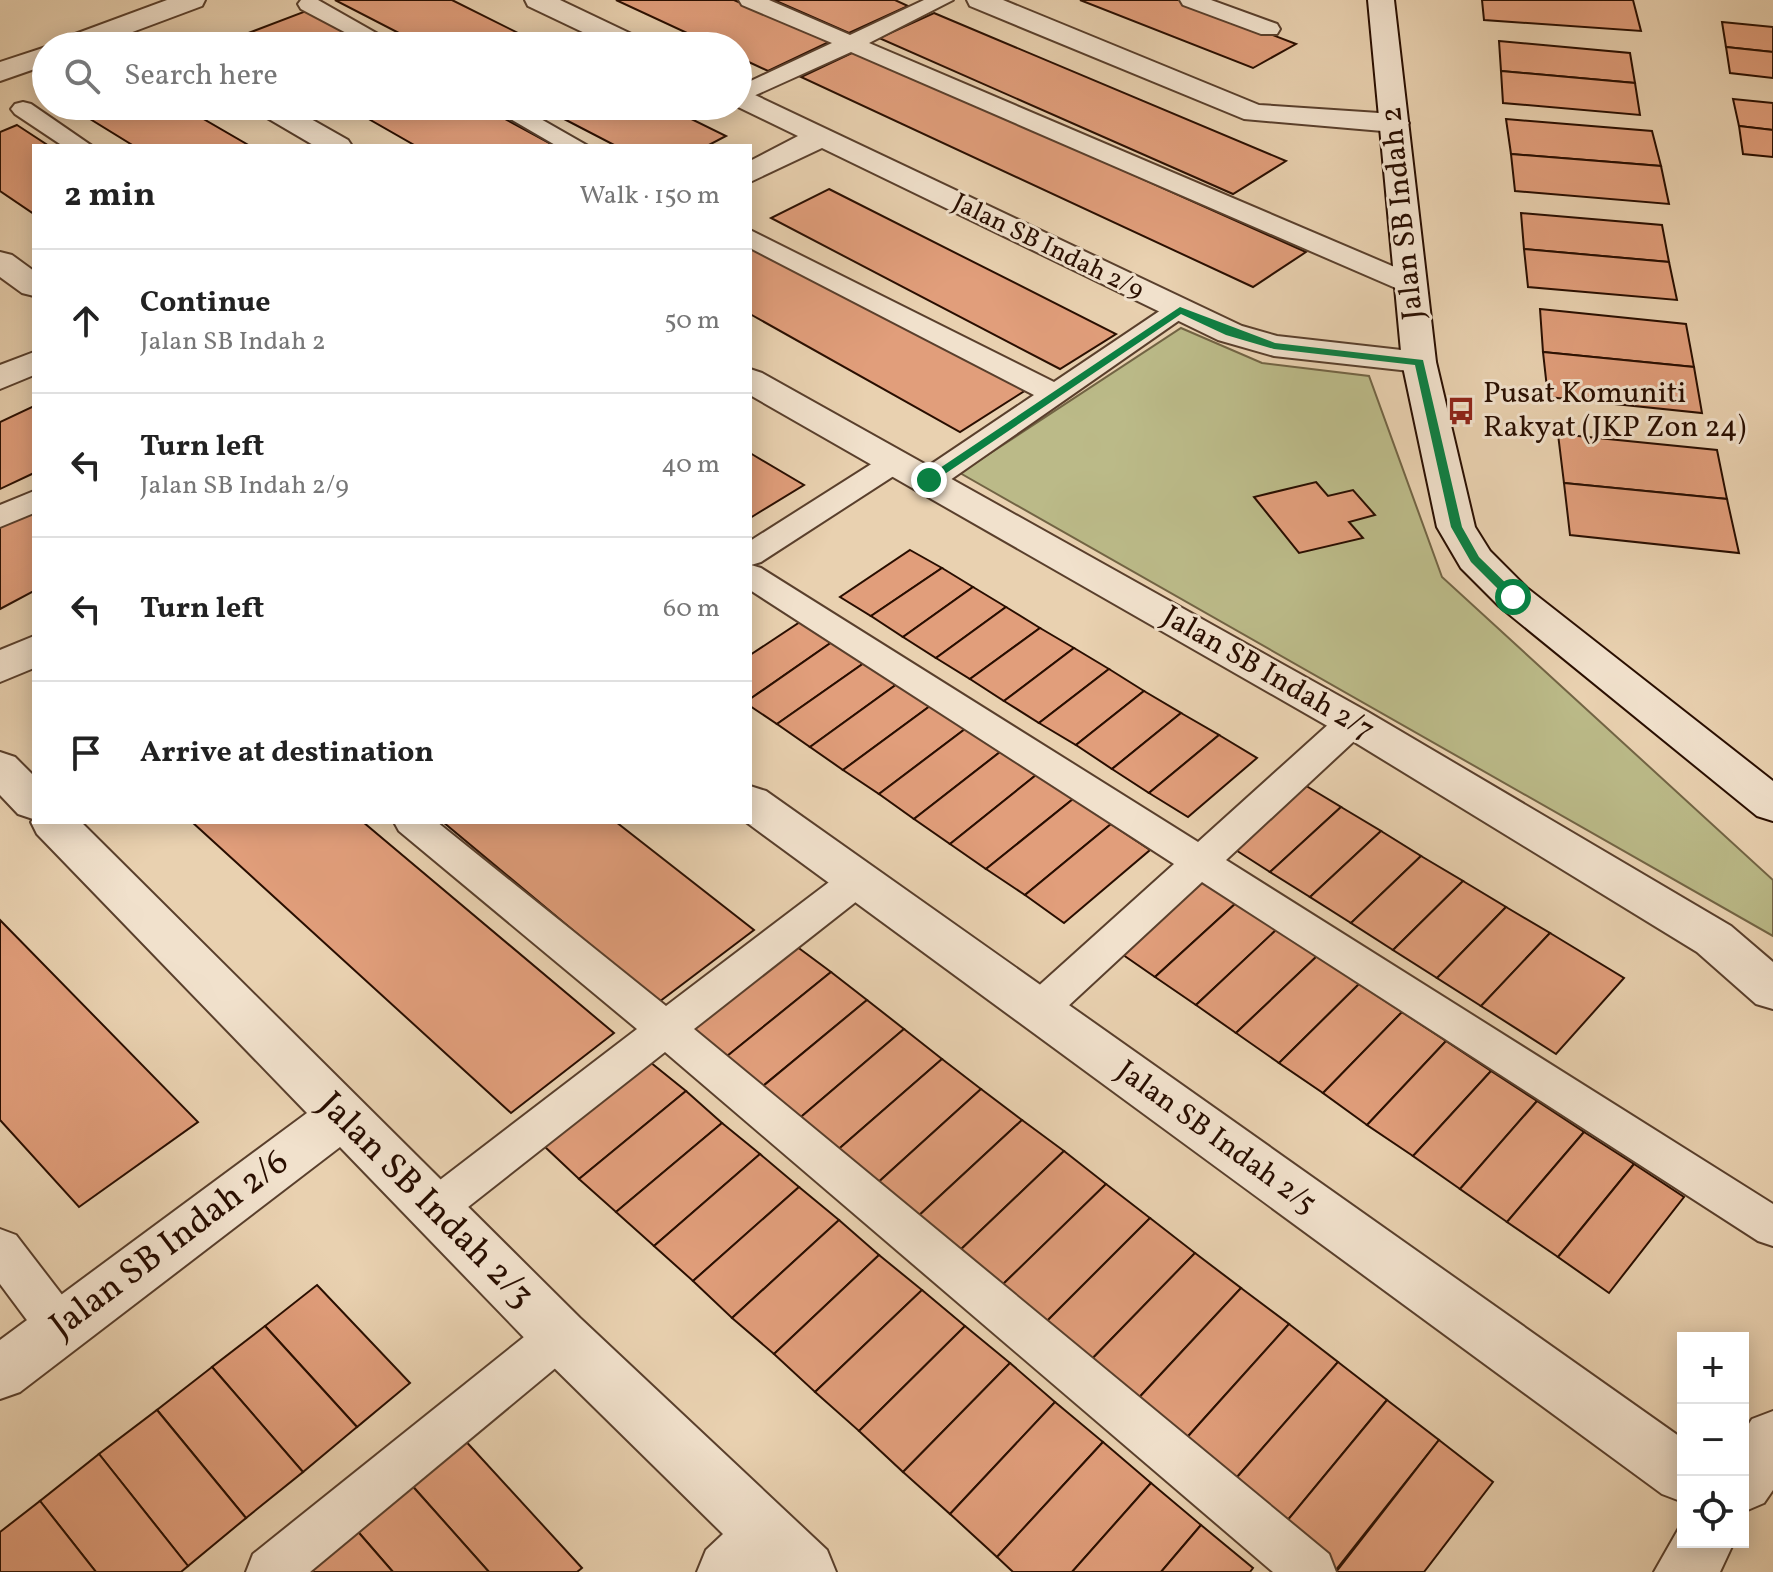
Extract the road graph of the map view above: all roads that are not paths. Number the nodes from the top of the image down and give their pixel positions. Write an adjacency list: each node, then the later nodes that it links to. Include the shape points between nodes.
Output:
1 (192, 0): 10 (street)
2 (538, 0): 12 (street)
3 (750, 0): 13 (lane)
4 (942, 0): 13 (lane)
5 (980, 0): 23 (street, via 1254,113)
6 (1191, 0): 9 (lane)
7 (1381, 0): 23 (street, Jalan SB Indah 2)
8 (309, 4): 11 (lane)
9 (1269, 29)
10 (106, 32)
11 (362, 32)
12 (605, 32)
13 (848, 43): 16 (lane); 31 (lane)
14 (32, 60): 15 (street)
15 (0, 72)
16 (752, 89)
17 (752, 103): 24 (street, Jalan SB Indah 2/9)
18 (23, 109): 19 (lane)
19 (32, 115)
20 (40, 120): 25 (lane)
21 (292, 120): 26 (street)
22 (527, 120): 27 (lane)
23 (1394, 123): 31 (street, Jalan SB Indah 2)
24 (820, 137): 28 (street); 33 (street, Jalan SB Indah 2/9)
25 (77, 144)
26 (334, 144)
27 (572, 144)
28 (752, 172)
29 (752, 239): 38 (lane)
30 (0, 262): 32 (street)
31 (1408, 283): 34 (street, Jalan SB Indah 2)
32 (32, 285)
33 (1180, 310): 34 (street, Jalan SB Indah 2/9, via 1274,346); 38 (lane)
34 (1419, 362): 50 (street, Jalan SB Indah 2, via 1456,527 1475,559 1513,597)
35 (32, 363): 36 (street)
36 (0, 378)
37 (752, 381): 39 (street, Jalan SB Indah 2/7)
38 (1056, 395): 39 (lane)
39 (912, 471): 42 (lane); 46 (street, Jalan SB Indah 2/7)
40 (32, 502): 41 (lane)
41 (0, 517)
42 (752, 554)
43 (752, 576): 53 (lane)
44 (32, 651): 45 (street)
45 (0, 668)
46 (1353, 722): 53 (lane); 55 (street, Jalan SB Indah 2/7, via 1714,939)
47 (0, 768): 48 (street)
48 (32, 801)
49 (752, 803): 54 (street, Jalan SB Indah 2/5)
50 (1773, 805)
51 (55, 824): 58 (street, Jalan SB Indah 2/3)
52 (414, 824): 57 (lane)
53 (1198, 861): 56 (lane); 60 (lane)
54 (858, 880): 56 (street, Jalan SB Indah 2/5); 57 (lane)
55 (1773, 990)
56 (1038, 1010): 66 (street, Jalan SB Indah 2/5)
57 (667, 1030): 59 (lane); 71 (lane)
58 (341, 1117): 59 (street, Jalan SB Indah 2/3); 62 (street, Jalan SB Indah 2/6)
59 (434, 1209): 63 (street, Jalan SB Indah 2/3)
60 (1773, 1227)
61 (0, 1249): 62 (lane)
62 (60, 1328): 64 (street, Jalan SB Indah 2/6)
63 (560, 1336): 69 (street, Jalan SB Indah 2/3); 70 (lane)
64 (0, 1373)
65 (1773, 1439): 67 (street)
66 (1677, 1470)
67 (1748, 1476)
68 (1700, 1548): 72 (street)
69 (766, 1559)
70 (271, 1572)
71 (1311, 1572)
72 (1685, 1572)

